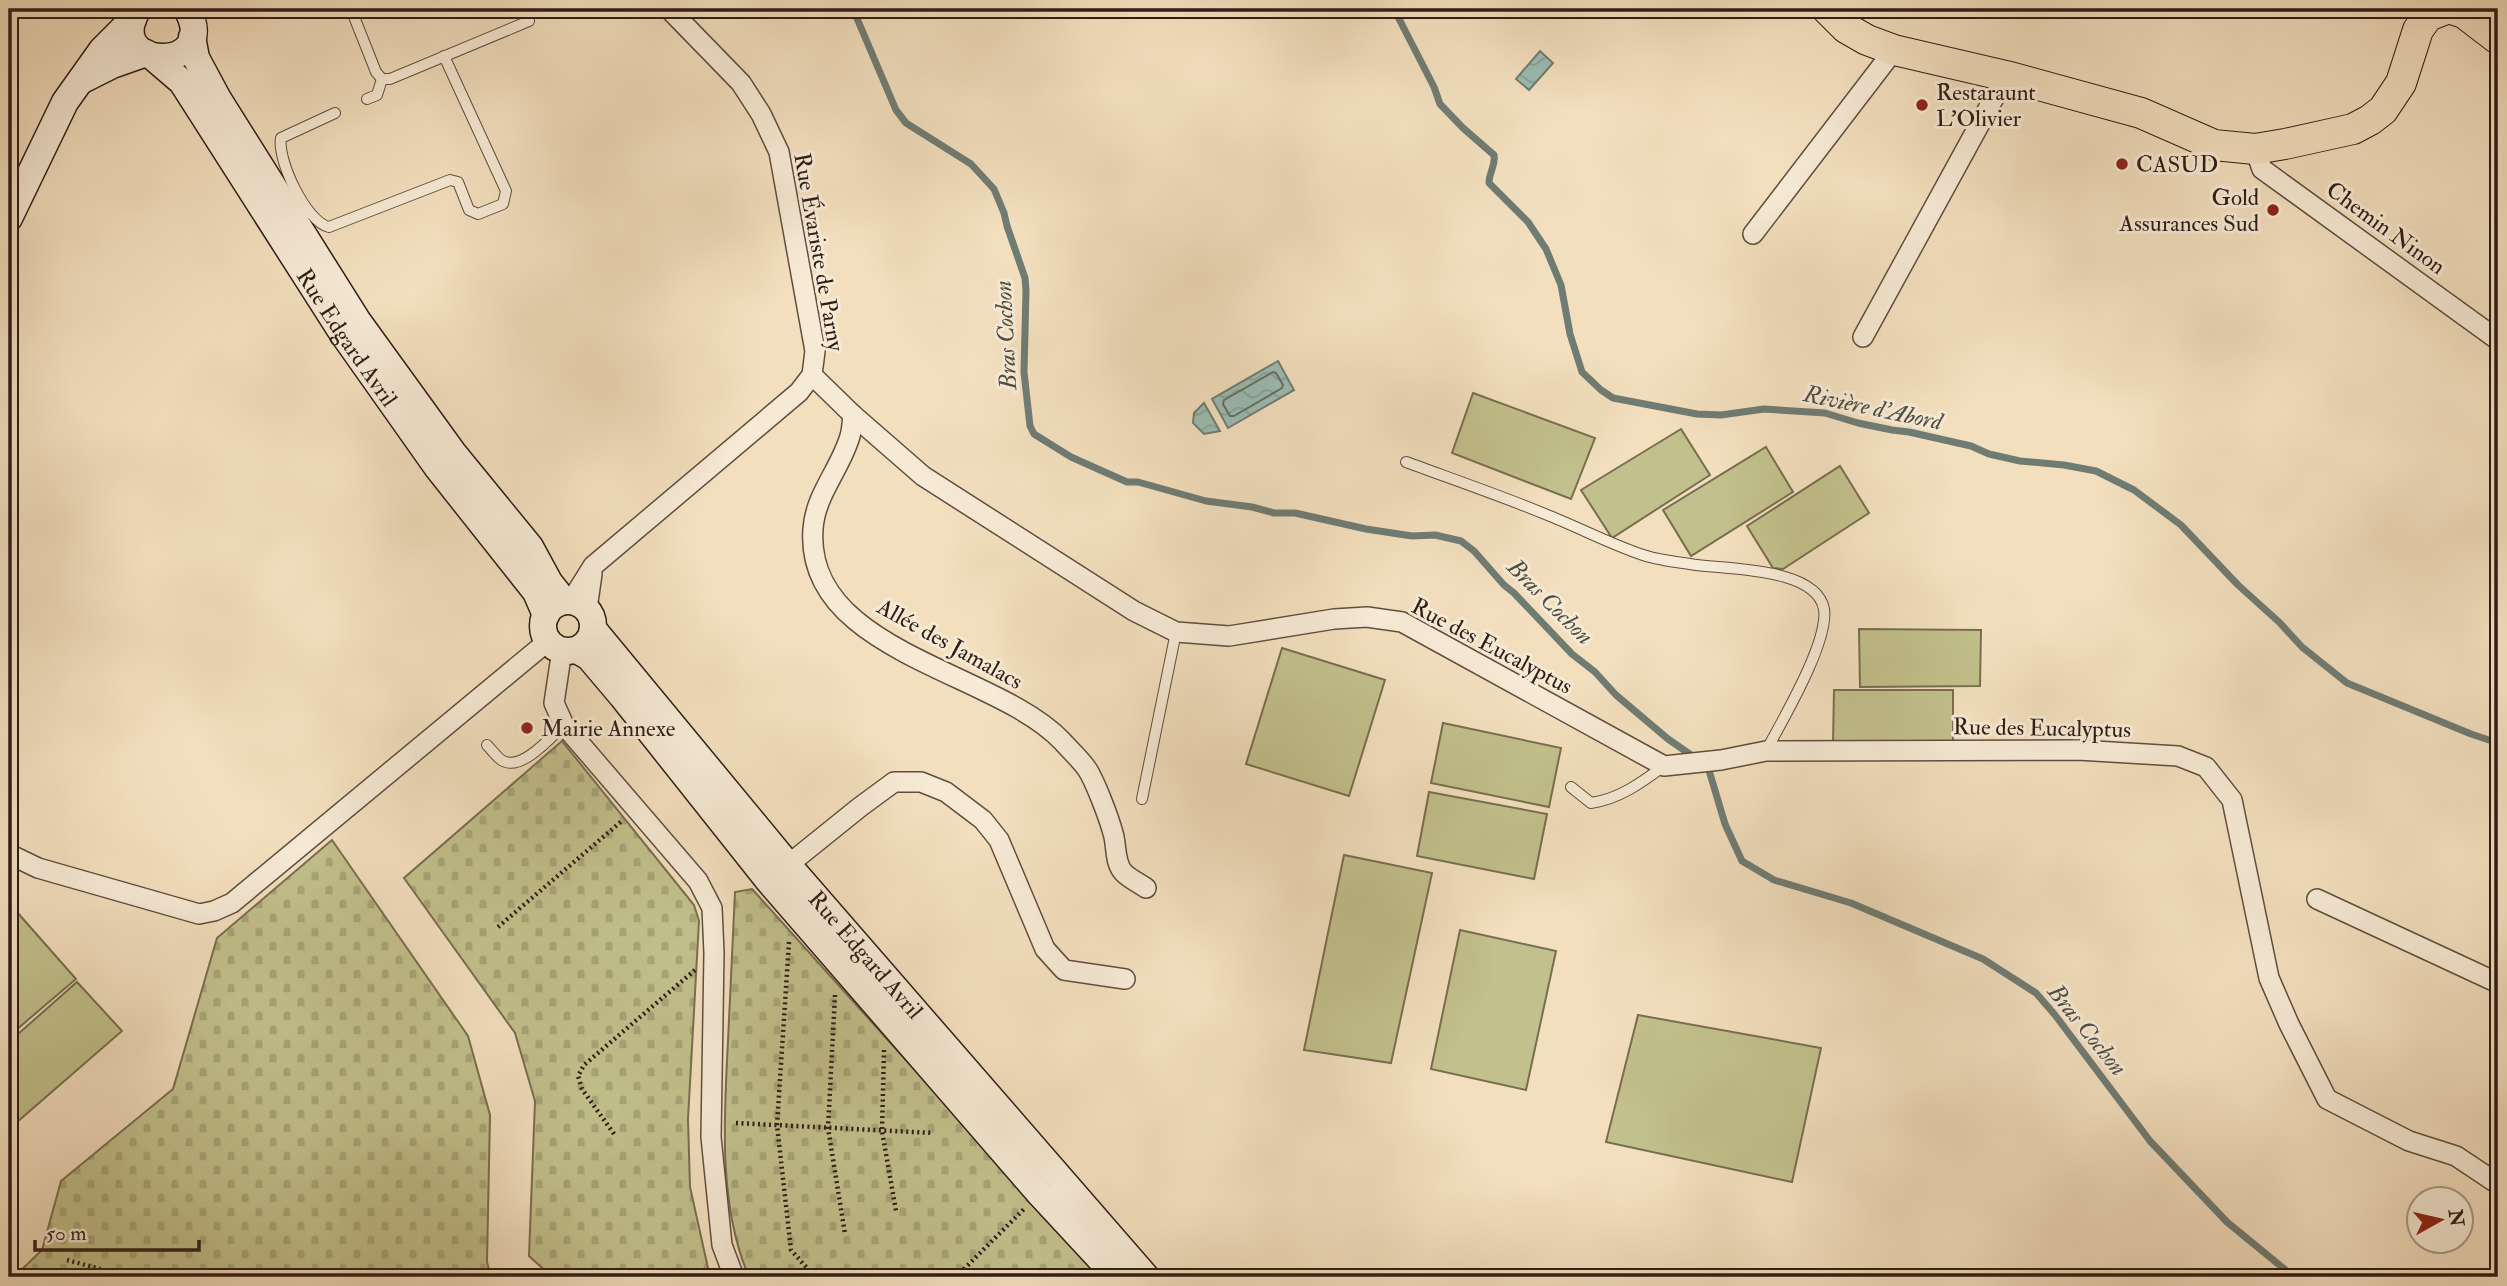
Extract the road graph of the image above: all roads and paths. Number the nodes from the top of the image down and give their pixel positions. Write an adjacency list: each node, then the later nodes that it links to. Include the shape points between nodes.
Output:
1 (187, 9): 8 (street, Rue Edgard Avril)
2 (351, 9): 14 (lane)
3 (669, 9): 23 (street, Rue Évariste de Parny, via 741,83 779,152 815,351)
4 (1827, 9): 10 (main road, via 1867,40)
5 (2449, 9): 9 (main road, via 2464,13); 18 (main road, via 2428,16 2418,30 2401,83 2383,110 2370,120 2353,129)
6 (136, 14): 11 (street, via 134,38); 15 (street)
7 (529, 21): 12 (lane)
8 (192, 37): 11 (street, via 173,57); 26 (street, Rue Edgard Avril, via 196,58 218,99 357,320 454,454 530,547)
9 (2498, 39)
10 (1894, 50): 13 (main road); 20 (street)
11 (150, 56): 15 (street, via 112,65); 26 (street, Rue Edgard Avril, via 182,82 343,334 437,467 536,592)
12 (444, 56): 14 (lane); 17 (lane, via 506,191 503,204 478,214 469,210 458,182 450,180 329,227 320,225 300,199 279,148 281,138)
13 (2006, 76): 18 (main road, via 2141,113 2214,145); 21 (street)
14 (382, 79): 16 (lane, via 377,95)
15 (81, 81): 19 (street, via 65,102)
16 (367, 99)
17 (335, 113)
18 (2255, 149): 22 (street, Chemin Ninon, via 2262,169)
19 (9, 218)
20 (1753, 234)
21 (1863, 337)
22 (2498, 340)
23 (812, 375): 24 (street, Rue des Eucalyptus); 26 (street, Rue Évariste de Parny, via 799,393 593,566)
24 (853, 415): 27 (street, Rue des Eucalyptus, via 923,476 1134,611); 39 (street, Allée des Jamalacs, via 850,437 819,501 813,528 819,572 828,592 877,637 1027,714 1059,738 1088,771 1114,834 1122,872)
25 (1406, 462): 30 (lane, via 1646,556 1785,576 1805,584 1824,609 1820,639)
26 (568, 624): 28 (street, via 554,702); 37 (street, via 232,903 199,914); 38 (street, Rue Edgard Avril)
27 (1176, 632): 31 (street, Rue des Eucalyptus, via 1229,636 1367,617 1402,622); 33 (lane)
28 (564, 725): 29 (lane, via 522,762 502,761); 34 (street)
29 (487, 745)
30 (1766, 751): 31 (street, Rue des Eucalyptus); 54 (street, Rue des Eucalyptus, via 2078,750 2178,756 2206,767 2232,800 2269,978 2328,1099 2409,1141 2456,1156)
31 (1664, 766): 32 (lane, via 1634,788 1603,801 1591,803)
32 (1571, 787)
33 (1142, 799)
34 (637, 808): 41 (path); 43 (street, via 698,881 712,908)
35 (9, 846): 37 (street)
36 (9, 853): 37 (street)
37 (38, 868)
38 (778, 873): 44 (street, via 894,782 921,782 946,792 999,840 1045,949 1064,970); 55 (street, Rue Edgard Avril); 64 (street, Rue Edgard Avril)
39 (1146, 888)
40 (2317, 899): 45 (street)
41 (498, 926)
42 (789, 942): 49 (path)
43 (714, 954): 53 (path, via 584,1065 578,1076 582,1089); 60 (street, via 711,1137 722,1245)
44 (1125, 979)
45 (2498, 983)
46 (835, 995): 50 (path)
47 (884, 1049): 51 (path)
48 (736, 1123): 49 (path)
49 (777, 1125): 50 (path); 61 (path, via 791,1250)
50 (828, 1128): 51 (path); 57 (path)
51 (882, 1131): 52 (path); 56 (path)
52 (933, 1133)
53 (614, 1134)
54 (2498, 1184)
55 (1040, 1194): 62 (path); 63 (street, Rue Edgard Avril)
56 (896, 1211)
57 (845, 1234)
58 (67, 1260): 59 (path)
59 (130, 1277)
60 (733, 1277)
61 (815, 1277)
62 (956, 1277)
63 (1117, 1277)
64 (1146, 1277)

